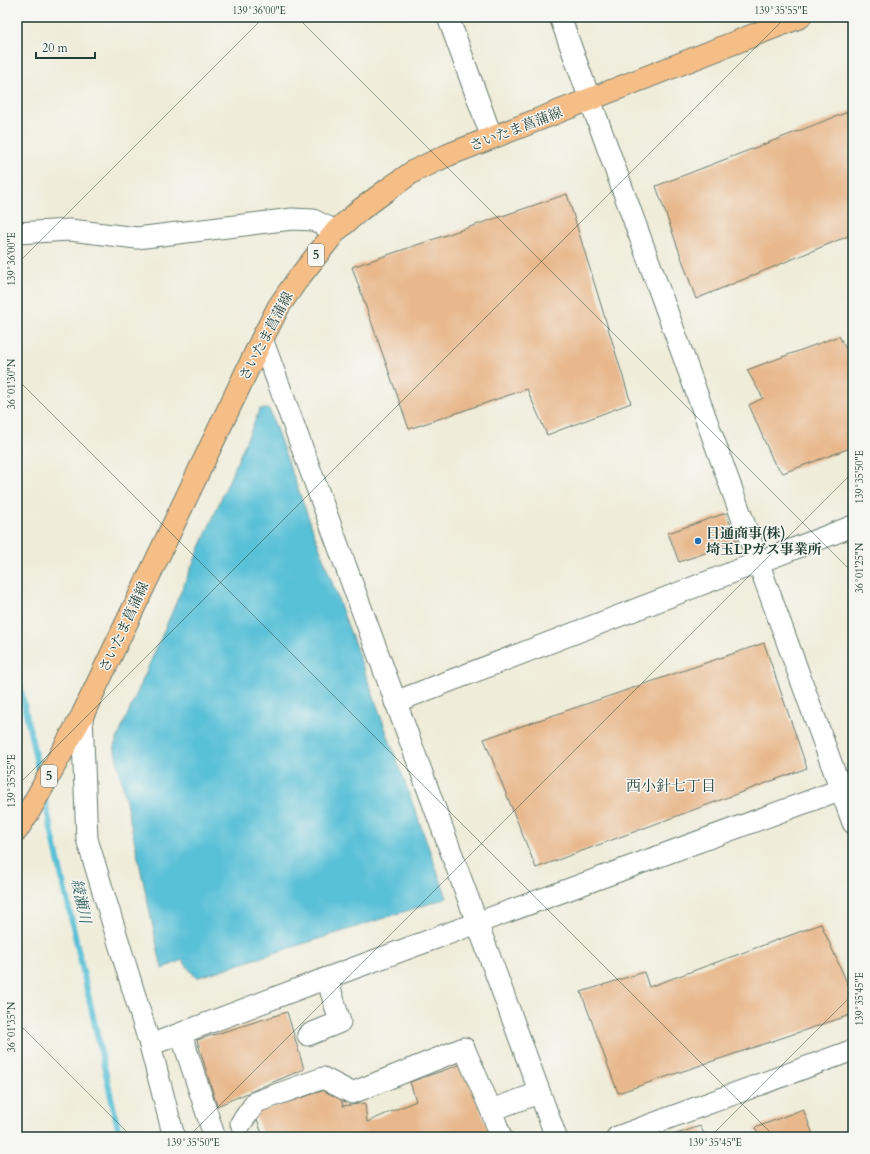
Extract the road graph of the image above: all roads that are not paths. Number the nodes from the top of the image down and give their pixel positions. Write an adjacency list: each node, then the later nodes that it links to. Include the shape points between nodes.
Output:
1 (448, 17): 5 (street)
2 (560, 17): 4 (street)
3 (800, 17): 4 (main road, さいたま菖蒲線 / 5)
4 (590, 100): 5 (main road, さいたま菖蒲線 / 5); 10 (street)
5 (492, 138): 6 (main road, さいたま菖蒲線 / 5, via 414,171 360,210)
6 (336, 231): 7 (street, via 312,220 292,219 137,238 70,230); 8 (main road, さいたま菖蒲線 / 5, via 296,280)
7 (17, 233)
8 (262, 340): 11 (street); 12 (main road, さいたま菖蒲線 / 5)
9 (853, 526): 10 (street)
10 (758, 562): 11 (street); 13 (street)
11 (395, 702): 16 (street)
12 (82, 716): 14 (main road, さいたま菖蒲線 / 5); 20 (street, via 87,839)
13 (847, 787): 15 (street); 16 (street)
14 (23, 822)
15 (853, 823)
16 (477, 923): 17 (street); 22 (street)
17 (327, 978): 18 (street); 19 (street, via 340,1022)
18 (181, 1034): 20 (street); 25 (street)
19 (308, 1035)
20 (150, 1045): 26 (street)
21 (853, 1050): 29 (street)
22 (540, 1093): 23 (street); 28 (street)
23 (491, 1110): 24 (street, via 464,1048 352,1093 323,1078 256,1102); 27 (street)
24 (244, 1130): 25 (street)
25 (211, 1136)
26 (174, 1137)
27 (501, 1137)
28 (556, 1137)
29 (617, 1137)

